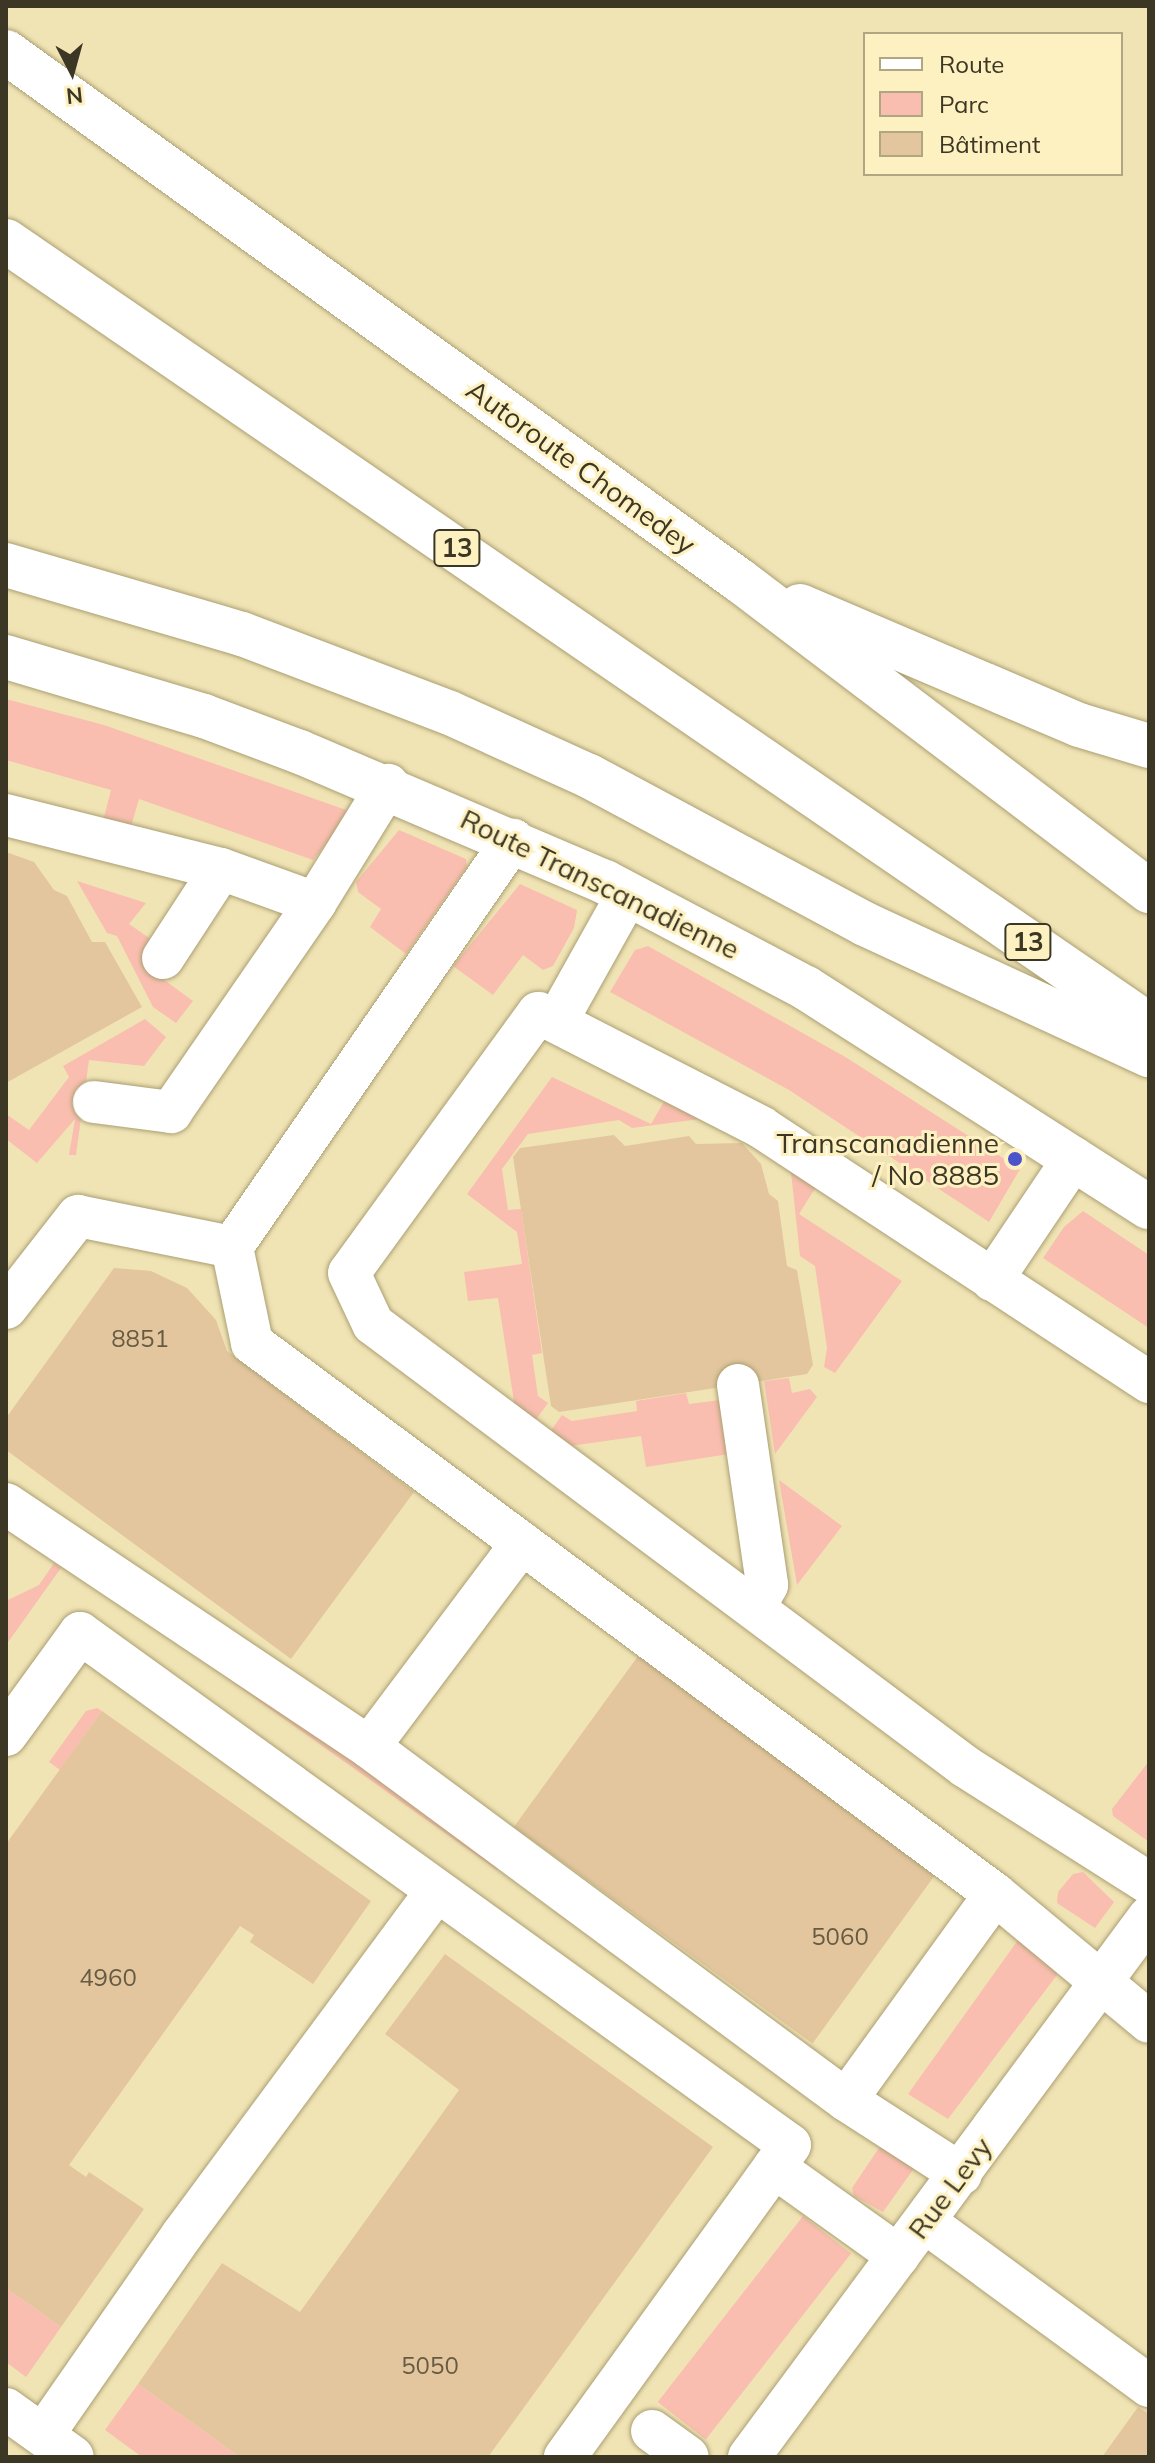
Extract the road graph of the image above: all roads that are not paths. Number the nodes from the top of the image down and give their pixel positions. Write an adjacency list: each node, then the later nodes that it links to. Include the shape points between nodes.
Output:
1 (6, 52): 4 (main road, Autoroute Chomedey)
2 (6, 241): 16 (main road, 13)
3 (6, 565): 17 (main road, via 242,634 450,713 589,776 865,924)
4 (739, 580): 6 (main road, via 1066,720); 11 (main road, Autoroute Chomedey)
5 (6, 657): 7 (main road, Route Transcanadienne, via 204,716)
6 (1149, 746)
7 (388, 785): 9 (main road, Route Transcanadienne); 13 (street)
8 (6, 815): 10 (street)
9 (513, 839): 12 (main road, Route Transcanadienne); 21 (street)
10 (221, 869): 13 (street); 14 (street)
11 (1149, 891)
12 (628, 894): 15 (street); 19 (main road, Route Transcanadienne, via 806,988)
13 (315, 903): 18 (street, via 171,1112)
14 (163, 958)
15 (558, 1019): 22 (street, via 761,1127); 28 (street, via 538,1013 349,1273 373,1324)
16 (1149, 1025)
17 (1149, 1055)
18 (94, 1102)
19 (1074, 1158): 20 (main road, Route Transcanadienne); 22 (street)
20 (1149, 1207)
21 (232, 1247): 23 (street, via 78,1216); 27 (street, via 252,1343)
22 (992, 1280): 24 (street)
23 (6, 1308)
24 (1149, 1382)
25 (738, 1385): 28 (street, via 767,1585)
26 (6, 1504): 30 (street)
27 (522, 1543): 30 (street); 33 (street)
28 (755, 1607): 31 (street, via 966,1767)
29 (6, 1735): 32 (street, via 80,1633)
30 (369, 1747): 37 (street)
31 (1149, 1883)
32 (435, 1893): 38 (street, via 790,2145); 45 (street, via 182,2235)
33 (995, 1894): 35 (street); 37 (street)
34 (1149, 1917): 35 (street, Rue Levy)
35 (1102, 1981): 36 (street); 39 (street, Rue Levy)
36 (1149, 2022)
37 (846, 2100): 39 (street)
38 (774, 2167): 41 (street); 46 (street)
39 (961, 2174): 40 (street, Rue Levy)
40 (925, 2222): 41 (street, Rue Levy); 42 (street)
41 (899, 2256): 48 (street, Rue Levy)
42 (1149, 2386)
43 (6, 2409): 45 (street)
44 (652, 2431): 47 (street)
45 (58, 2446)
46 (565, 2457)
47 (688, 2457)
48 (749, 2457)

